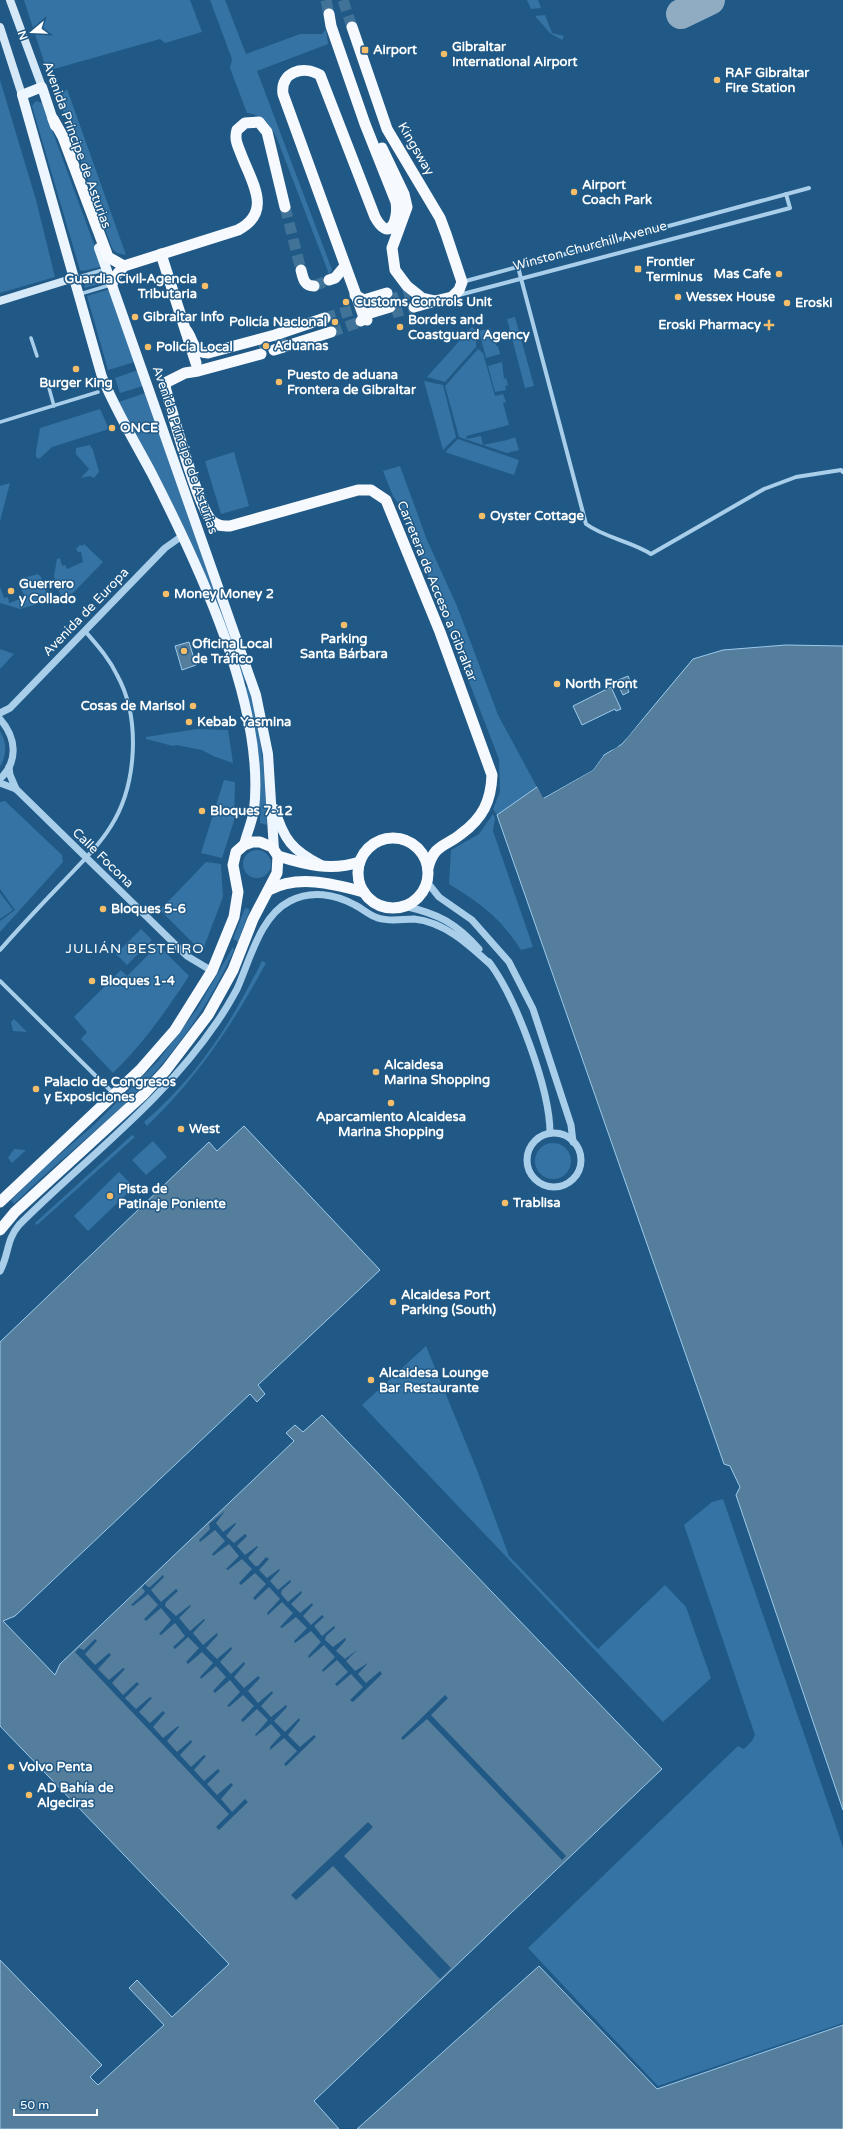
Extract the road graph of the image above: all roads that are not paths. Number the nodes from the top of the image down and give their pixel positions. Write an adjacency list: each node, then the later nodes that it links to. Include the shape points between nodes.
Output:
1 (10, 0): 4 (main road, Avenida Príncipe de Asturias)
2 (0, 27): 5 (main road)
3 (352, 27): 19 (highway, Kingsway, via 387,129 440,218)
4 (42, 87): 5 (main road); 6 (main road, Avenida Príncipe de Asturias)
5 (22, 95): 16 (main road)
6 (53, 119): 11 (highway, via 63,137 108,257); 14 (main road, Avenida Príncipe de Asturias)
7 (809, 188): 8 (street, Winston Churchill Avenue)
8 (786, 194): 13 (street, Winston Churchill Avenue); 17 (street, Winston Churchill Avenue, via 790,208)
9 (285, 207): 10 (highway, via 267,132 259,122 245,123 237,130 236,140 256,192 258,205 254,217 248,225 238,230)
10 (161, 254): 11 (highway); 29 (highway)
11 (124, 266): 20 (highway)
12 (345, 266): 18 (highway, via 335,278); 23 (highway); 24 (highway, Winston Churchill Avenue, via 282,94 284,79 306,70 320,75 378,224 387,229 392,227 396,222 398,209 364,124 331,26 330,14 337,24 380,144 404,194 407,207 392,248 395,270 412,295 435,301)
13 (518, 267): 17 (street); 19 (street, Winston Churchill Avenue)
14 (107, 269): 16 (street); 20 (main road, Avenida Príncipe de Asturias)
15 (301, 270): 21 (highway, via 305,283)
16 (74, 278): 22 (main road); 25 (main road)
17 (521, 279): 24 (street, Winston Churchill Avenue); 40 (street, via 586,524 595,530 651,554 764,489 796,477 841,470)
18 (329, 280)
19 (462, 282): 24 (highway)
20 (112, 284): 22 (street); 51 (main road, Avenida Príncipe de Asturias, via 256,694 268,754)
21 (314, 286)
22 (79, 294): 41 (main road, via 102,377)
23 (355, 295): 26 (highway, via 364,300); 27 (highway)
24 (452, 297)
25 (0, 301)
26 (389, 303): 27 (highway); 27 (highway, via 364,320)
27 (358, 307)
28 (325, 318): 29 (highway, via 208,353 198,350)
29 (186, 330): 34 (highway)
30 (331, 332): 32 (highway)
31 (31, 338): 33 (street)
32 (274, 350)
33 (37, 356)
34 (196, 363): 35 (highway, via 190,365); 35 (highway, via 260,351 198,372)
35 (185, 373): 57 (highway, Carretera de Acceso a Gibraltar, via 171,378 165,387 205,511 218,525 230,526 358,490 371,490 379,494 391,509 440,632 492,775 491,794 483,811 460,835 440,846)
36 (49, 388): 38 (street)
37 (98, 392): 38 (street)
38 (54, 406): 39 (street)
39 (0, 422)
40 (843, 472)
41 (182, 536): 42 (street, Avenida de Europa, via 165,548); 52 (main road, via 222,632 247,719 255,788 254,811)
42 (85, 631): 43 (street, Avenida de Europa); 54 (street, via 107,657 118,676 125,695 133,738 130,774 122,803 111,826)
43 (10, 708): 44 (street, Avenida de Europa); 46 (street, via 7,716)
44 (0, 713)
45 (0, 719): 46 (street)
46 (8, 727): 47 (street, via 14,748)
47 (9, 767): 48 (street); 50 (street, Calle Focona)
48 (0, 779)
49 (0, 783): 50 (street, Calle Focona)
50 (16, 789): 54 (street, Calle Focona)
51 (270, 791): 53 (main road, Avenida Príncipe de Asturias); 56 (main road, via 288,842 303,855)
52 (244, 845): 53 (highway, via 260,842); 64 (highway, via 236,852 233,865 238,892 236,914)
53 (276, 853): 56 (highway, via 312,866); 59 (highway, Avenida Príncipe de Asturias, via 277,873)
54 (86, 858): 62 (street); 64 (street, Calle Focona, via 187,956)
55 (360, 862): 56 (highway); 57 (highway, via 369,848 377,842 387,838 398,838 416,846); 60 (highway, via 359,878)
56 (327, 867)
57 (428, 868): 58 (highway)
58 (427, 882): 61 (highway, via 419,897); 68 (street, via 439,897 472,920 509,962 533,1009 570,1125)
59 (268, 890): 60 (highway, via 297,881 335,885); 70 (highway, Avenida Príncipe de Asturias, via 225,986 208,1015 176,1059 143,1095 15,1212)
60 (364, 892): 61 (highway, via 378,904 391,908)
61 (404, 906): 63 (street, via 432,914 462,930)
62 (0, 950)
63 (491, 965): 67 (street, via 512,1002 521,1026 550,1115); 71 (street, via 457,936 431,923 378,918 351,903 327,895 308,895 289,901 266,923 236,991 200,1047 150,1104 19,1225 10,1236 4,1264)
64 (212, 971): 66 (highway, via 174,1030)
65 (0, 981): 66 (street)
66 (115, 1095): 69 (highway)
67 (550, 1133): 68 (street, via 559,1134); 68 (street, via 539,1138 531,1146 527,1162 531,1174 546,1186 554,1187 568,1182 578,1171 580,1156)
68 (573, 1142)
69 (0, 1202)
70 (0, 1230)
71 (0, 1270)

